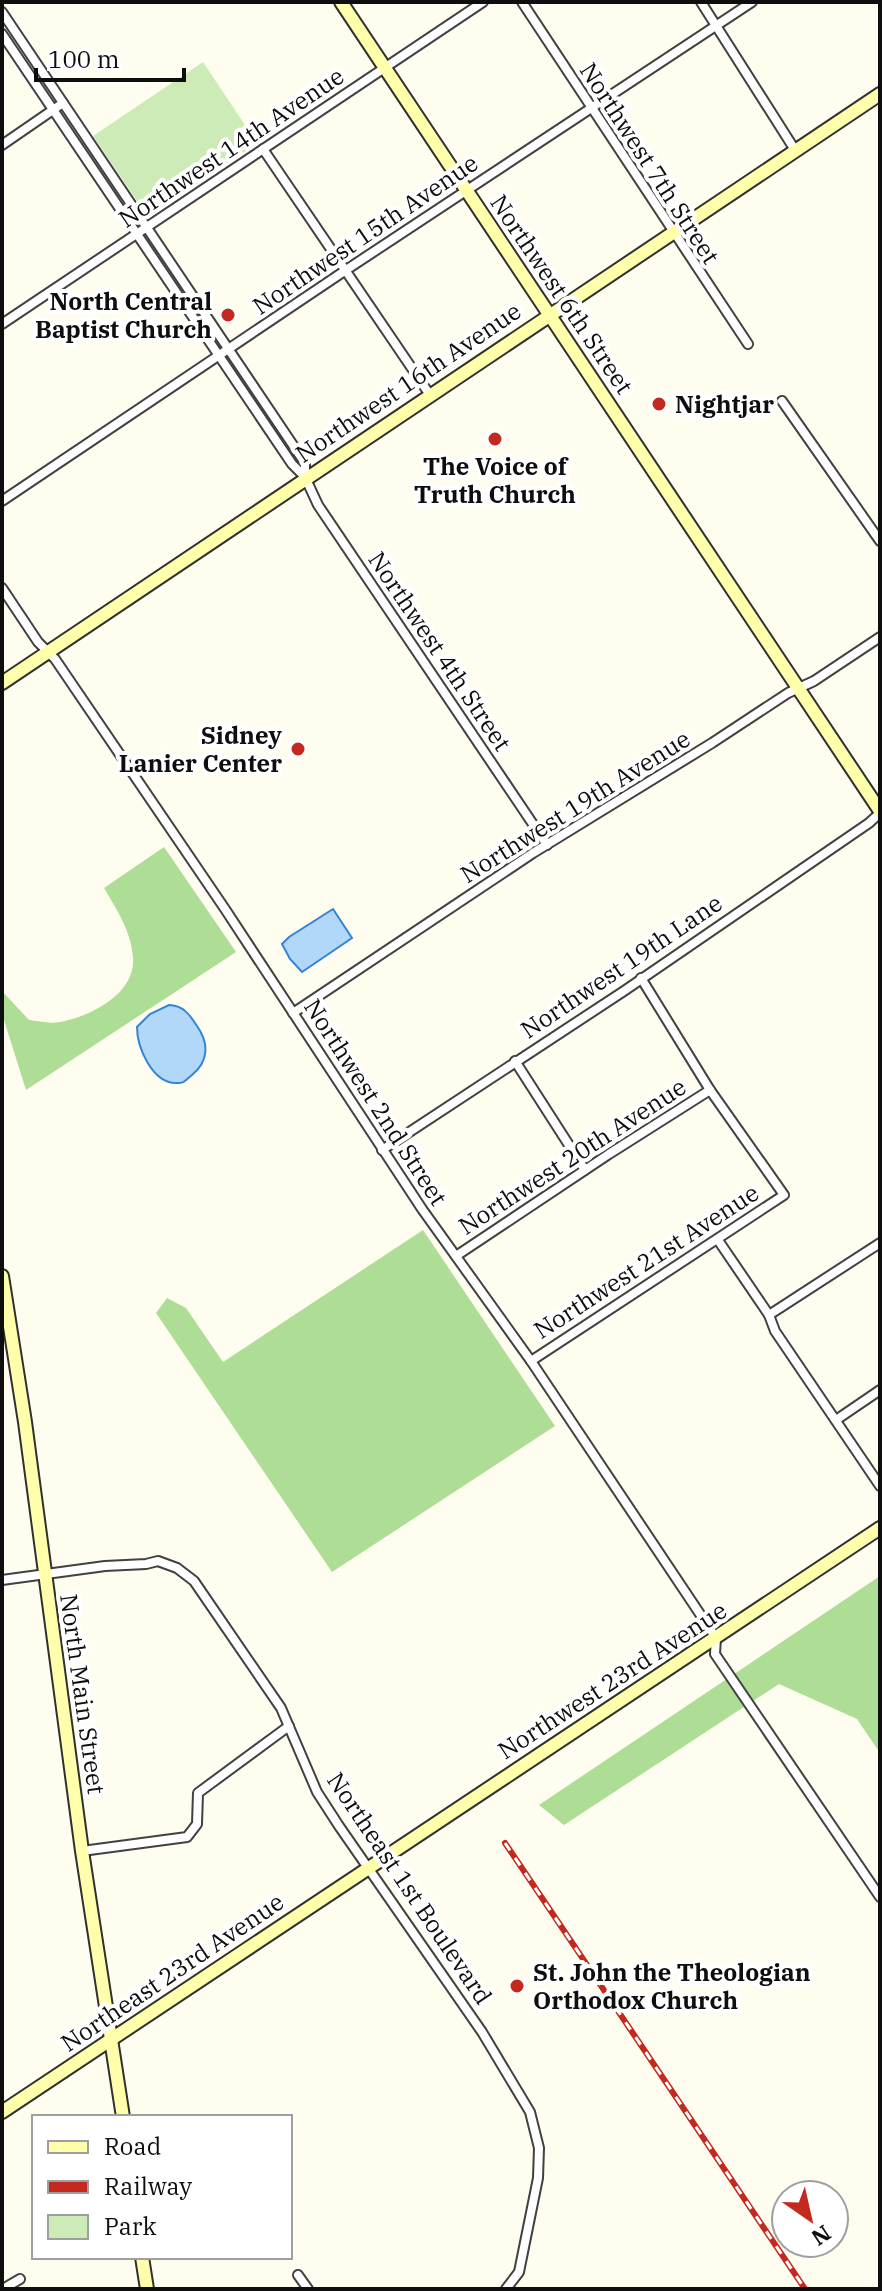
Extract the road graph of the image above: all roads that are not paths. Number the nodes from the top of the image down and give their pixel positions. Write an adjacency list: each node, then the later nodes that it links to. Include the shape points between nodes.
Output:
1 (341, 2): 9 (main road, Northwest 6th Street)
2 (483, 2): 9 (street, Northwest 14th Avenue)
3 (522, 2): 12 (street, Northwest 7th Street)
4 (701, 2): 7 (street)
5 (752, 2): 7 (street, Northwest 15th Avenue)
6 (2, 12): 11 (street, Northwest 4th Street)
7 (717, 26): 12 (street, Northwest 15th Avenue); 16 (street)
8 (2, 34): 13 (street, Northwest 4th Street)
9 (385, 68): 15 (street, Northwest 14th Avenue); 17 (main road, Northwest 6th Street)
10 (880, 94): 16 (main road, Northwest 16th Avenue)
11 (63, 103): 13 (street); 18 (street, Northwest 4th Street)
12 (589, 108): 17 (street, Northwest 15th Avenue); 19 (street, Northwest 7th Street)
13 (53, 110): 14 (street); 20 (street, Northwest 4th Street)
14 (2, 145)
15 (263, 149): 18 (street, Northwest 14th Avenue); 21 (street)
16 (795, 150): 19 (main road, Northwest 16th Avenue)
17 (466, 190): 21 (street, Northwest 15th Avenue); 22 (main road, Northwest 6th Street)
18 (147, 228): 20 (street, Northwest 14th Avenue); 25 (street, Northwest 4th Street)
19 (672, 233): 22 (main road, Northwest 16th Avenue); 24 (street, Northwest 7th Street)
20 (137, 235): 23 (street, Northwest 14th Avenue); 26 (street, Northwest 4th Street)
21 (346, 270): 25 (street, Northwest 15th Avenue); 27 (street)
22 (549, 314): 27 (main road, Northwest 16th Avenue); 36 (main road, Northwest 6th Street)
23 (2, 324)
24 (748, 344)
25 (230, 348): 26 (street, Northwest 15th Avenue); 29 (street, Northwest 4th Street, via 305,463)
26 (217, 357): 29 (street, Northwest 4th Street); 30 (street, Northwest 15th Avenue)
27 (430, 395): 29 (main road, Northwest 16th Avenue)
28 (782, 401): 31 (street)
29 (305, 477): 34 (main road, Northwest 16th Avenue); 38 (street, Northwest 4th Street, via 318,505)
30 (2, 501)
31 (880, 541)
32 (2, 588): 34 (street, Northwest 2nd Street)
33 (880, 637): 36 (street, Northwest 19th Avenue)
34 (48, 652): 35 (main road, Northwest 16th Avenue); 40 (street, Northwest 2nd Street)
35 (2, 683)
36 (798, 687): 37 (main road, Northwest 6th Street); 38 (street, Northwest 19th Avenue)
37 (880, 812): 39 (street, Northwest 19th Lane)
38 (547, 845): 40 (street, Northwest 19th Avenue)
39 (641, 978): 41 (street, Northwest 19th Lane); 42 (street)
40 (293, 1013): 43 (street, Northwest 2nd Street)
41 (515, 1061): 43 (street, Northwest 19th Lane); 44 (street)
42 (710, 1090): 44 (street, Northwest 20th Avenue); 45 (street, Northwest 21st Avenue, via 784,1195)
43 (382, 1150): 47 (street, Northwest 2nd Street)
44 (585, 1170): 47 (street, Northwest 20th Avenue)
45 (718, 1240): 49 (street); 50 (street, Northwest 21st Avenue)
46 (880, 1243): 49 (street)
47 (456, 1256): 50 (street, Northwest 2nd Street)
48 (2, 1276): 55 (main road, North Main Street)
49 (769, 1315): 52 (street)
50 (531, 1361): 57 (street, Northwest 2nd Street)
51 (880, 1390): 52 (street)
52 (836, 1420): 53 (street)
53 (880, 1486)
54 (880, 1528): 57 (main road, Northwest 23rd Avenue)
55 (45, 1574): 56 (street, Northeast 1st Boulevard); 58 (street, Northeast 1st Boulevard, via 158,1561 186,1573); 59 (main road, North Main Street)
56 (2, 1580)
57 (716, 1638): 60 (main road, Northwest 23rd Avenue); 61 (street, Northwest 2nd Street, via 715,1654)
58 (289, 1726): 59 (street, via 198,1793 197,1824 187,1837); 60 (street, Northeast 1st Boulevard, via 317,1792)
59 (82, 1851): 62 (main road, North Main Street)
60 (368, 1869): 62 (main road, Northeast 23rd Avenue); 71 (street, Northeast 1st Boulevard, via 482,2032 530,2112 539,2148 538,2178 519,2272)
61 (880, 1897)
62 (113, 2039): 63 (main road, Northeast 23rd Avenue); 64 (main road, North Main Street)
63 (2, 2112)
64 (123, 2115)
65 (142, 2259): 69 (main road)
66 (298, 2275): 70 (street)
67 (20, 2279): 68 (street)
68 (3, 2289)
69 (147, 2289)
70 (308, 2289)
71 (506, 2289)

